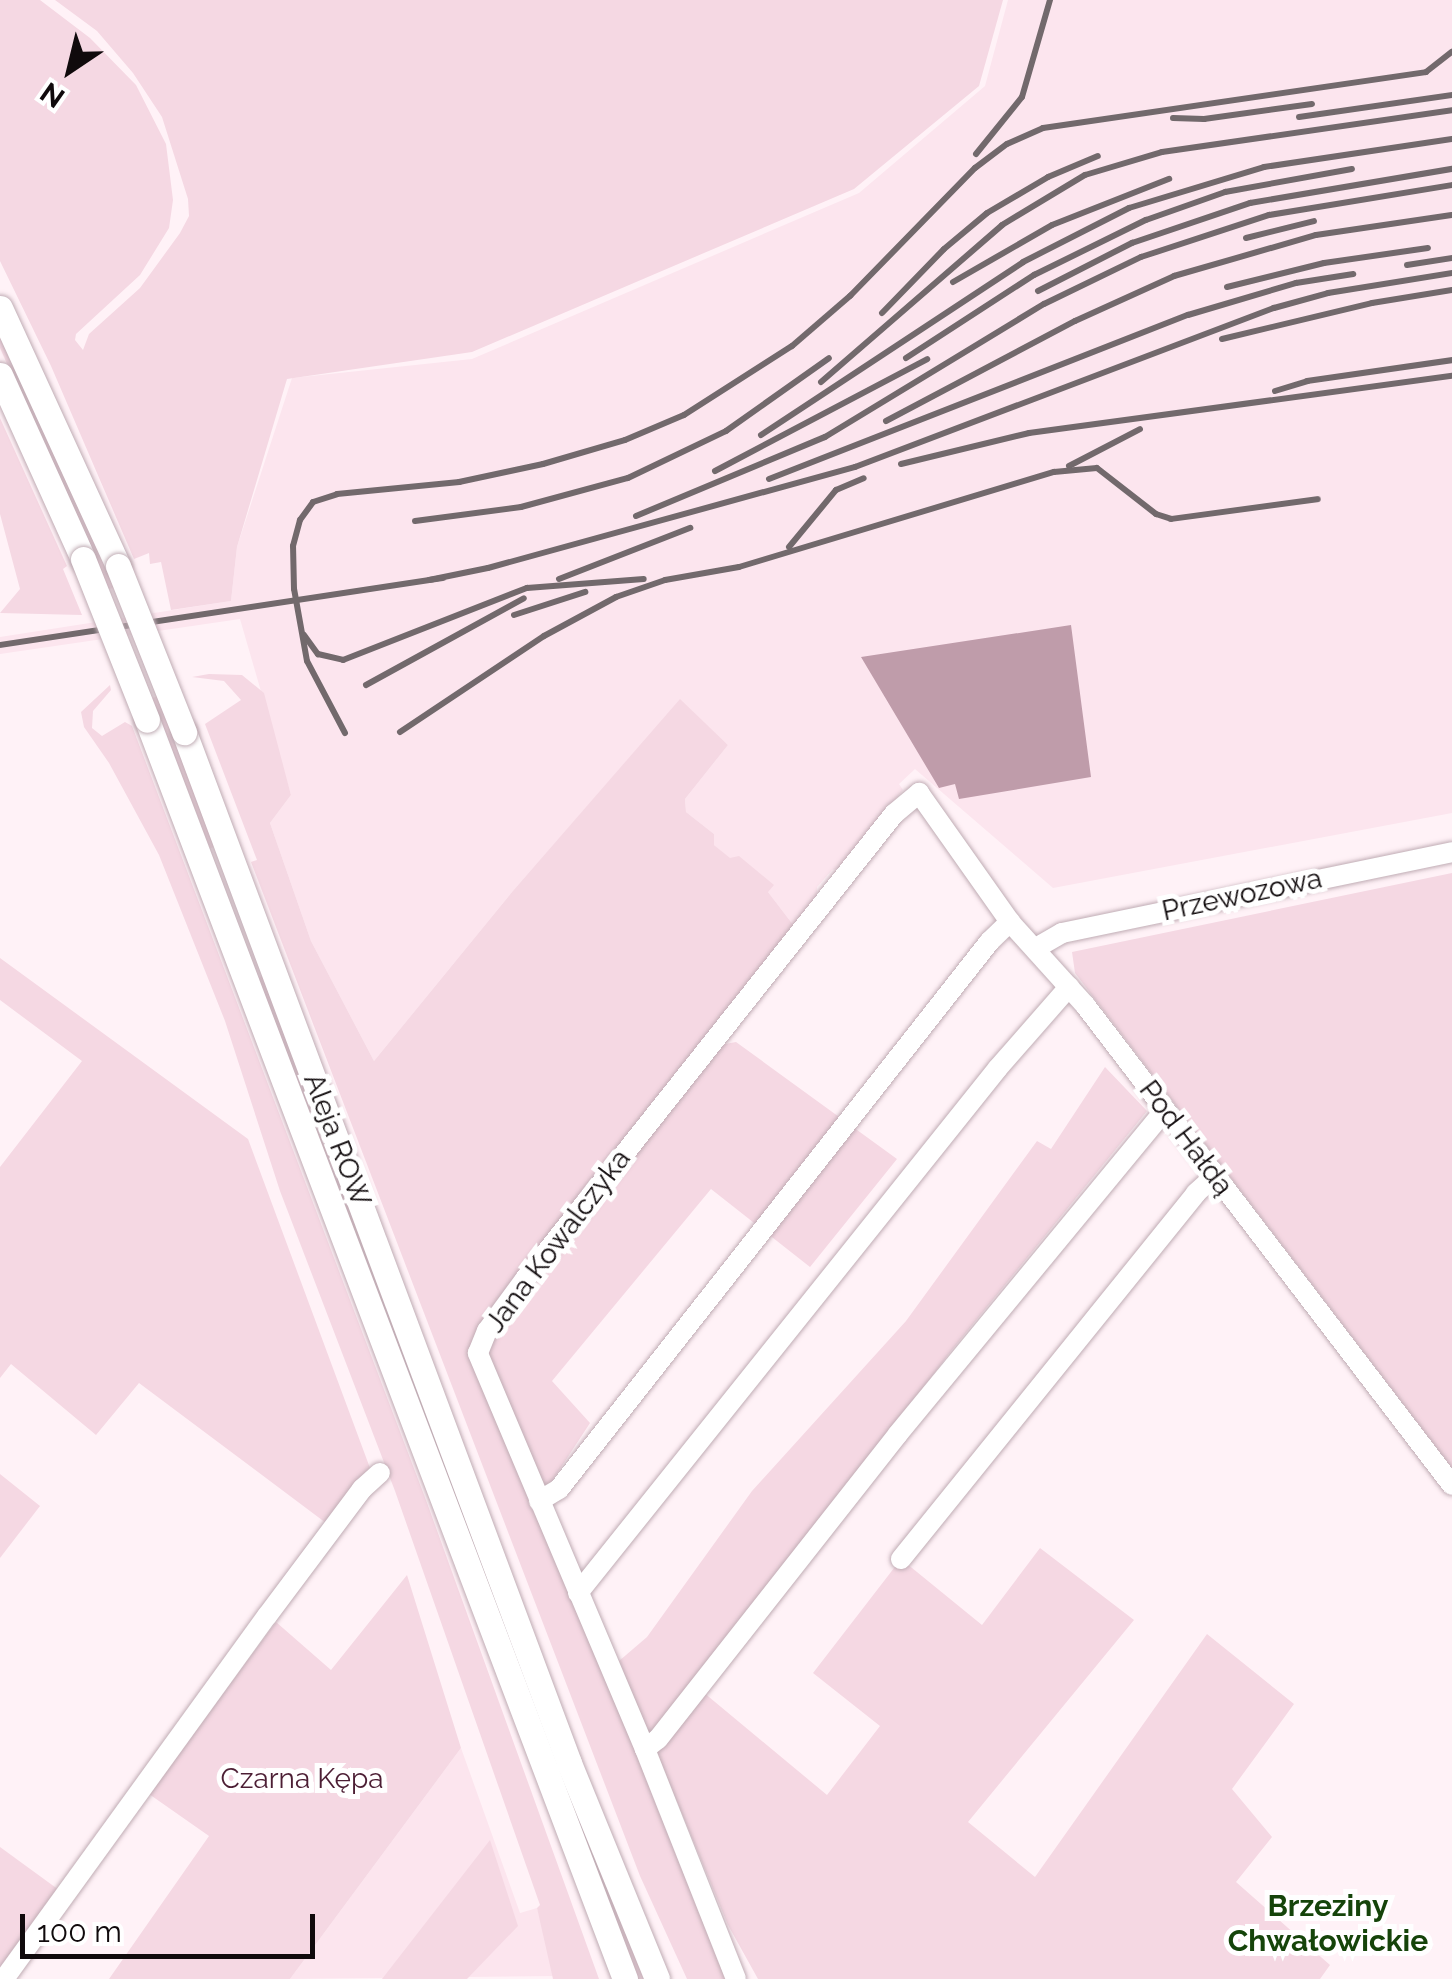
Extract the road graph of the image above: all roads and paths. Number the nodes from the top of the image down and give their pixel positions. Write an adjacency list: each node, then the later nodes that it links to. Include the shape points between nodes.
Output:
1 (0, 308): 16 (main road, Aleja ROW, bridge, via 118,566 184,732 569,1763)
2 (0, 376): 18 (main road, Aleja ROW, bridge, via 147,720)
3 (919, 793): 5 (street, Pod Hałdą); 12 (street, Jana Kowalczyka, via 894,814 487,1332 478,1353)
4 (1452, 852): 6 (street, Przewozowa, via 1062,933)
5 (1010, 922): 6 (street, Pod Hałdą); 12 (street, via 559,1489)
6 (1036, 948): 7 (street, Pod Hałdą)
7 (1069, 987): 8 (street, Pod Hałdą); 14 (street)
8 (1165, 1110): 9 (street, Pod Hałdą); 15 (street)
9 (1215, 1176): 11 (street, Pod Hałdą); 13 (street)
10 (380, 1473): 17 (street, via 267,1616)
11 (1452, 1485)
12 (538, 1501): 14 (street, Jana Kowalczyka)
13 (901, 1559)
14 (578, 1593): 15 (street, Jana Kowalczyka)
15 (645, 1749): 19 (street, Jana Kowalczyka)
16 (657, 1977)
17 (4, 1979)
18 (625, 1979)
19 (736, 1979)

